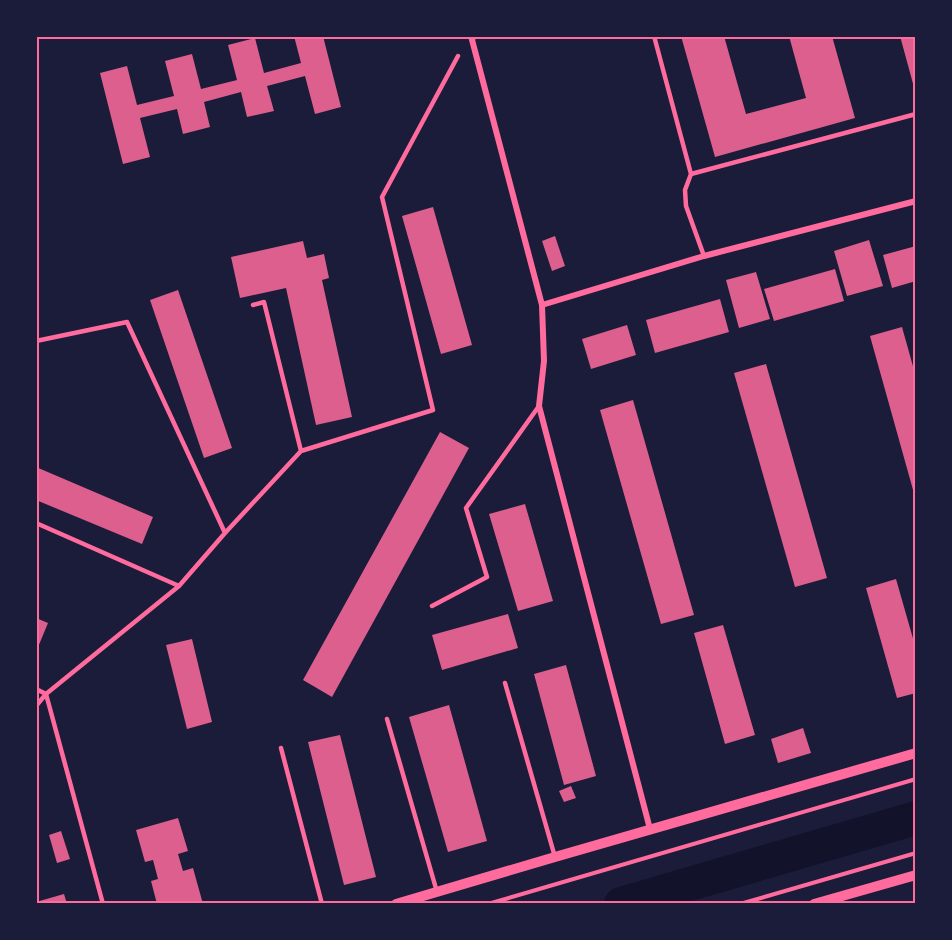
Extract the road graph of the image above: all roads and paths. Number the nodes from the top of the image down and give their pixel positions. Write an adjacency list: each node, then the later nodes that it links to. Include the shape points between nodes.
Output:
1 (474, 36): 9 (street)
2 (654, 36): 5 (lane)
3 (458, 56): 12 (lane, via 382,197 434,410)
4 (916, 114): 5 (lane)
5 (691, 174): 7 (lane, via 685,190 686,206)
6 (916, 201): 7 (street)
7 (704, 256): 9 (street)
8 (253, 304): 12 (lane, via 264,302)
9 (542, 305): 11 (street, via 544,361)
10 (36, 341): 14 (lane, via 127,322)
11 (539, 405): 16 (lane, via 466,508 487,577); 25 (street)
12 (301, 452): 14 (lane)
13 (36, 523): 15 (lane)
14 (225, 533): 15 (lane)
15 (179, 586): 19 (lane)
16 (432, 606)
17 (505, 683): 27 (lane)
18 (36, 689): 19 (lane)
19 (46, 694): 20 (lane); 30 (lane)
20 (36, 706)
21 (387, 719): 29 (lane)
22 (281, 748): 31 (lane)
23 (916, 753): 25 (street)
24 (916, 779): 33 (path)
25 (650, 830): 27 (street)
26 (916, 853): 34 (path)
27 (555, 856): 29 (street)
28 (916, 875): 35 (street)
29 (437, 892): 32 (street)
30 (103, 904)
31 (322, 904)
32 (396, 904)
33 (488, 904)
34 (740, 904)
35 (814, 904)

